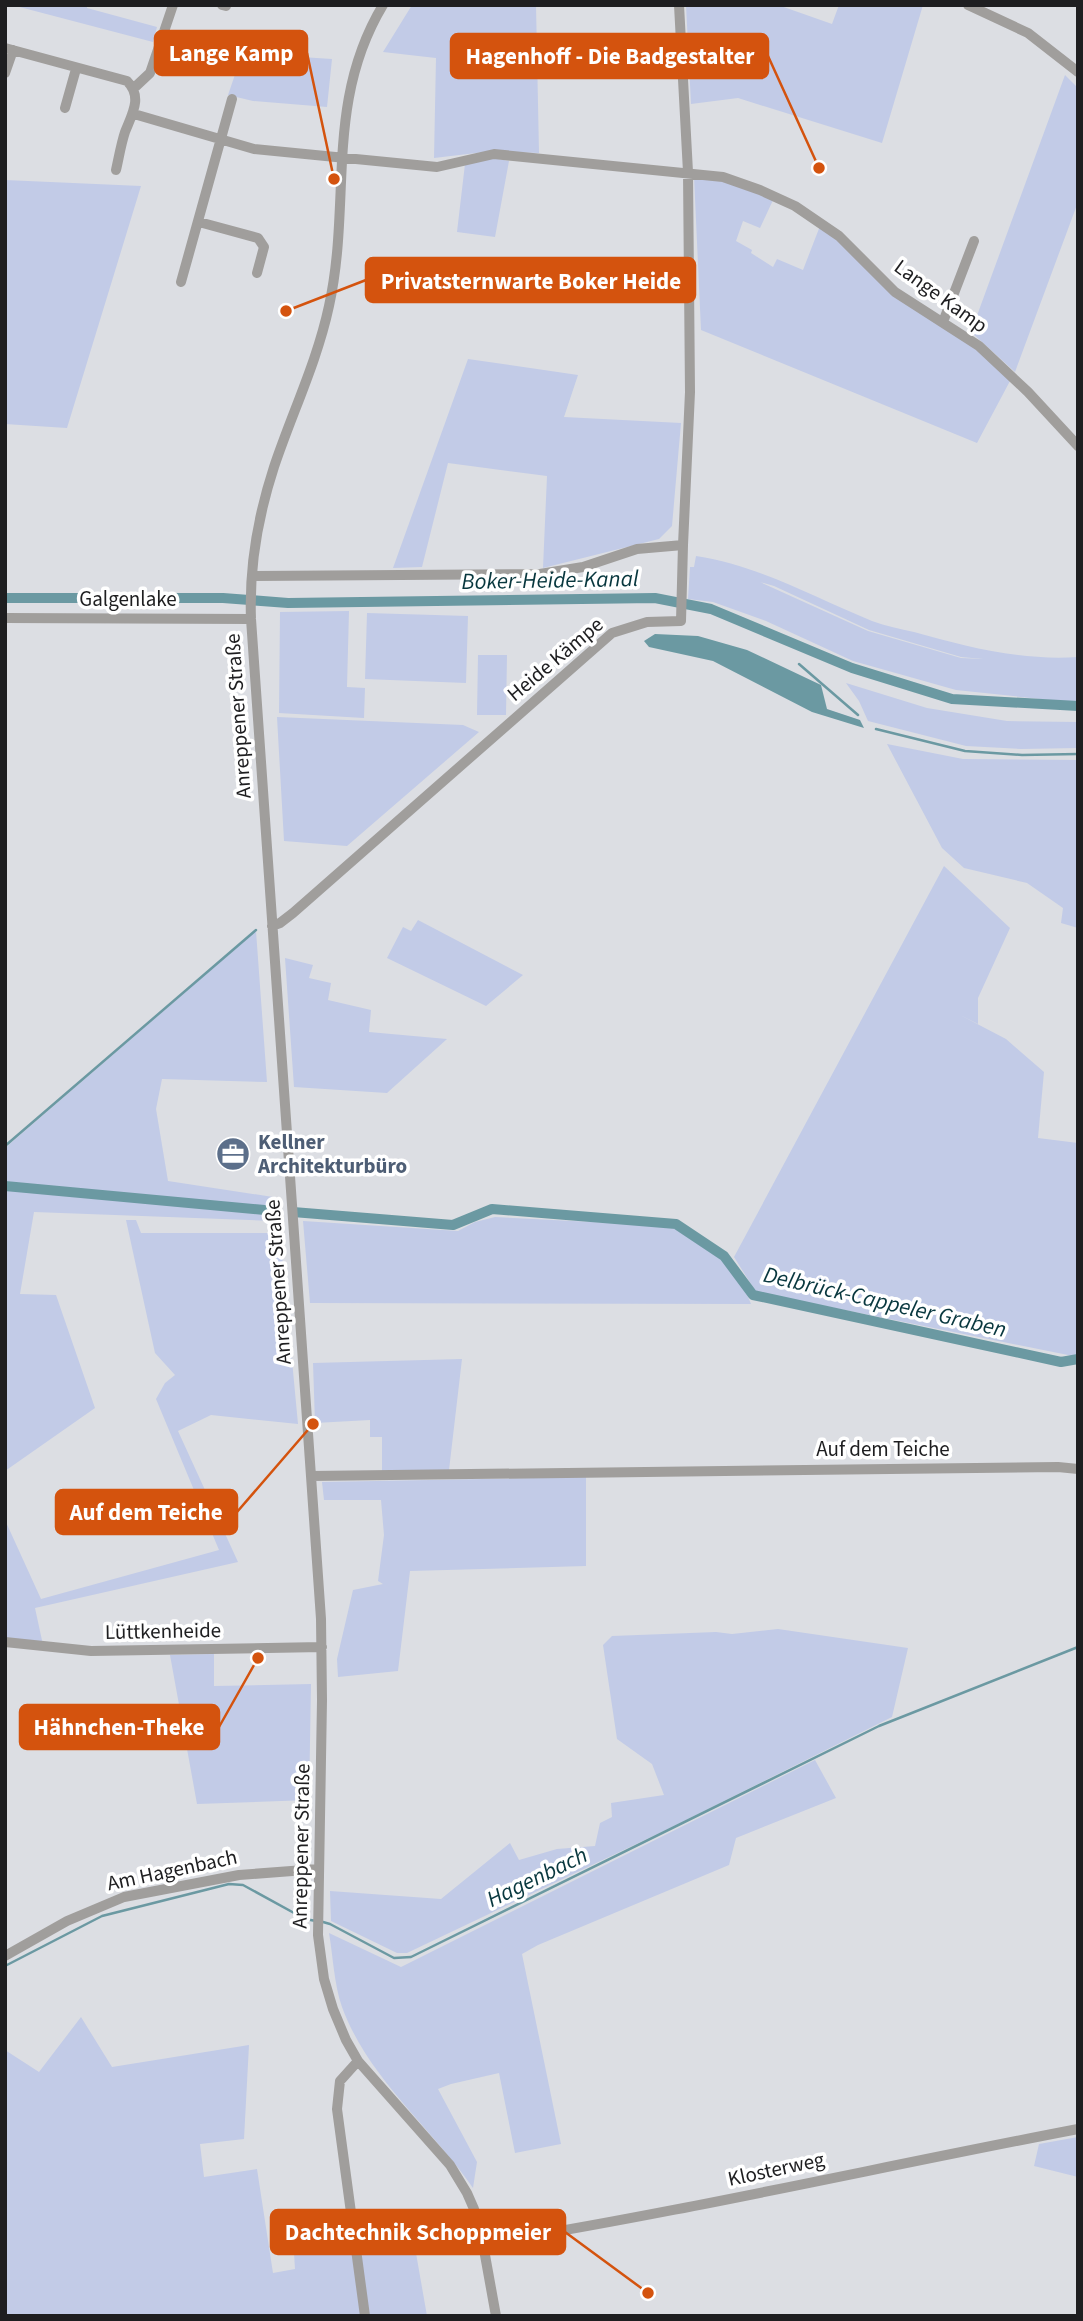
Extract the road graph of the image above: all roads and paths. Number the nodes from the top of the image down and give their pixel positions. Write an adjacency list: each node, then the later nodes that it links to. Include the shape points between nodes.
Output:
1 (173, 5): 9 (street, via 150,73)
2 (383, 5): 14 (street, Anreppener Straße, via 355,72)
3 (680, 5): 16 (street)
4 (968, 5): 7 (street, via 1028,33)
5 (9, 49): 6 (street); 8 (street)
6 (76, 69): 9 (street, via 127,81); 11 (street)
7 (1078, 72)
8 (5, 73)
9 (134, 88): 12 (street)
10 (232, 99): 13 (street)
11 (65, 108)
12 (134, 114): 13 (street, Lange Kamp); 15 (street)
13 (221, 141): 14 (street, Lange Kamp); 17 (street)
14 (341, 158): 16 (street, Lange Kamp, via 437,167 494,154); 24 (street, Anreppener Straße, via 338,244 329,308 266,495)
15 (116, 170)
16 (688, 172): 21 (street, Lange Kamp, via 723,177 794,206 839,236 895,292); 23 (street, via 690,392)
17 (199, 222): 19 (street, via 258,238 264,247); 20 (street)
18 (974, 241): 21 (street)
19 (257, 273)
20 (181, 282)
21 (943, 322): 22 (street, Lange Kamp, via 979,346)
22 (1078, 446)
23 (682, 545): 24 (street, via 637,549 540,575); 27 (street, Heide Kämpe, via 681,621 648,622 612,633 293,913)
24 (252, 576): 26 (street, Anreppener Straße)
25 (5, 618): 26 (street, Galgenlake)
26 (251, 619): 27 (street, Anreppener Straße)
27 (272, 926): 29 (street, Anreppener Straße)
28 (1078, 1469): 29 (street, Auf dem Teiche)
29 (311, 1476): 31 (street, Anreppener Straße)
30 (5, 1642): 31 (street, Lüttkenheide, via 91,1651)
31 (322, 1647): 32 (street, Anreppener Straße)
32 (318, 1869): 33 (street, Am Hagenbach, via 239,1875 124,1897 67,1921); 34 (street, Anreppener Straße, via 318,1935 324,1979)
33 (5, 1956)
34 (358, 2061): 36 (street, Anreppener Straße, via 458,2177 474,2209); 37 (street, via 340,2081 337,2109)
35 (1078, 2129): 36 (street, Klosterweg, via 618,2222)
36 (482, 2244): 38 (street, Anreppener Straße)
37 (365, 2316)
38 (496, 2316)

